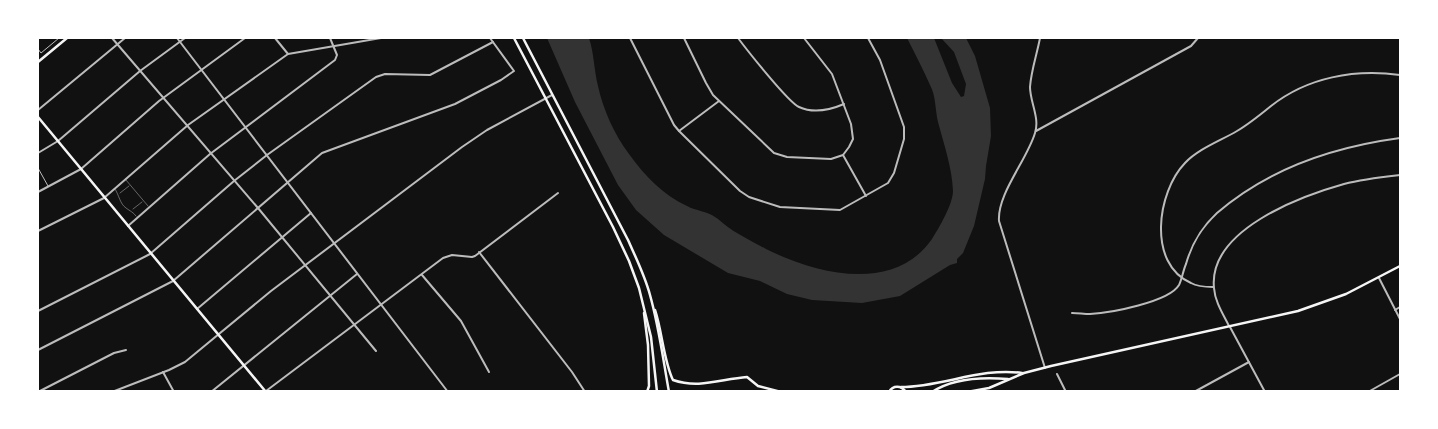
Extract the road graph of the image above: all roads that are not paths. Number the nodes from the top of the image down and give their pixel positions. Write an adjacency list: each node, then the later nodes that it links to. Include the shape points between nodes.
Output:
1 (59, 38): 25 (street, via 41,52)
2 (67, 38): 27 (main road)
3 (112, 38): 23 (street)
4 (125, 38): 23 (street)
5 (177, 38): 21 (street)
6 (185, 38): 21 (street)
7 (245, 38): 28 (street)
8 (275, 38): 26 (street)
9 (330, 38): 24 (street)
10 (381, 38): 24 (street)
11 (490, 38): 22 (street)
12 (514, 38): 34 (main road)
13 (523, 38): 31 (main road)
14 (630, 38): 41 (street)
15 (684, 38): 35 (street, via 706,83)
16 (738, 38): 36 (street, via 793,104 812,111 824,111)
17 (804, 38): 36 (street, via 828,67)
18 (868, 38): 61 (street, via 900,113 904,140 888,183)
19 (1040, 38): 42 (street, via 1030,89)
20 (1198, 38): 42 (street, via 1191,46)
21 (180, 41): 28 (street); 29 (street)
22 (493, 42): 47 (street, via 430,75 376,76); 54 (street, via 514,71 501,80 455,104 322,154)
23 (117, 43): 29 (street); 37 (street)
24 (333, 46): 26 (street); 40 (street, via 337,55 335,60)
25 (38, 49)
26 (288, 54): 33 (street)
27 (38, 62)
28 (202, 70): 32 (street); 33 (street)
29 (140, 71): 32 (street); 44 (street)
30 (1400, 75): 79 (street, via 1356,73 1314,82 1286,96 1237,131 1191,157 1171,182 1161,215 1165,252)
31 (552, 95): 34 (street); 84 (main road, via 628,240)
32 (164, 98): 39 (street); 50 (street)
33 (224, 99): 39 (street); 40 (street)
34 (545, 99): 72 (street, via 474,139); 85 (main road, via 614,227)
35 (719, 101): 41 (street); 48 (street, via 780,156 831,159)
36 (844, 104): 48 (street, via 852,124 853,139)
37 (38, 110)
38 (38, 117): 44 (main road)
39 (188, 125): 46 (street); 52 (street)
40 (246, 126): 46 (street); 47 (street)
41 (679, 131): 61 (street, via 740,190 765,204 840,210)
42 (1036, 131): 101 (street, via 1003,197 998,214)
43 (1400, 138): 79 (street, via 1353,146 1301,162 1239,196 1208,222 1196,237)
44 (58, 141): 45 (street); 50 (main road)
45 (38, 153)
46 (210, 154): 53 (street); 64 (street)
47 (267, 155): 53 (street); 54 (street)
48 (843, 155): 61 (street)
49 (38, 168): 56 (street)
50 (81, 169): 56 (street); 62 (main road)
51 (1400, 175): 82 (street, via 1350,183 1312,194 1262,219 1227,246 1217,266)
52 (126, 180): 55 (lane); 57 (street)
53 (234, 181): 65 (street); 74 (street)
54 (289, 182): 65 (street); 67 (street)
55 (130, 185): 60 (lane); 63 (lane)
56 (48, 187): 58 (street)
57 (115, 189): 60 (lane); 62 (street)
58 (38, 192)
59 (558, 193): 73 (street)
60 (118, 194): 66 (lane, via 126,209)
61 (866, 196)
62 (104, 198): 69 (main road); 70 (street)
63 (143, 201): 64 (lane); 66 (lane)
64 (150, 207): 68 (street)
65 (258, 208): 71 (street); 81 (street)
66 (131, 210): 68 (lane)
67 (311, 213): 71 (street); 72 (street)
68 (138, 218): 69 (street)
69 (128, 227): 74 (main road)
70 (38, 231)
71 (282, 238): 75 (street); 88 (street)
72 (334, 244): 75 (street); 77 (street)
73 (479, 252): 78 (street, via 472,257 447,256); 117 (street)
74 (150, 254): 81 (main road); 90 (street)
75 (306, 265): 83 (street); 95 (street)
76 (1400, 266): 80 (main road)
77 (357, 274): 83 (street); 86 (street)
78 (422, 275): 86 (street); 103 (street, via 461,321)
79 (1182, 277): 82 (street, via 1202,287); 91 (street, via 1173,292 1154,301 1103,312)
80 (1378, 278): 89 (street); 94 (main road, via 1346,294 1298,311)
81 (173, 281): 88 (main road); 96 (street)
82 (1214, 287): 94 (street, via 1219,307)
83 (330, 295): 93 (street); 100 (street)
84 (650, 295): 108 (main road, via 661,326 673,380 693,385 747,377); 120 (main road)
85 (643, 302): 118 (main road, via 648,345); 119 (main road, via 651,337)
86 (382, 304): 93 (street); 116 (street)
87 (1400, 307): 89 (street)
88 (197, 309): 95 (main road)
89 (1395, 310): 92 (street)
90 (38, 311)
91 (1072, 312)
92 (1400, 319)
93 (354, 324): 98 (street); 115 (street)
94 (1230, 327): 99 (street); 101 (main road)
95 (219, 335): 100 (main road); 102 (street, via 185,362)
96 (38, 350)
97 (126, 350): 111 (street)
98 (376, 351)
99 (1249, 362): 128 (street); 129 (street)
100 (244, 365): 114 (street); 115 (main road)
101 (1045, 368): 104 (main road)
102 (163, 372): 112 (street); 113 (street)
103 (489, 372)
104 (1024, 373): 107 (main road); 109 (main road, via 989,373)
105 (1057, 374): 127 (street)
106 (1400, 374): 130 (street)
107 (1010, 379): 125 (main road, via 987,377 939,387); 126 (main road, via 989,388)
108 (758, 386): 121 (main road); 122 (main road)
109 (901, 387): 110 (main road); 124 (main road)
110 (889, 391): 123 (main road)
111 (38, 392)
112 (112, 392)
113 (174, 392)
114 (211, 392)
115 (266, 392)
116 (448, 392)
117 (585, 392)
118 (647, 392)
119 (657, 392)
120 (669, 392)
121 (757, 392)
122 (781, 392)
123 (884, 392)
124 (906, 392)
125 (932, 392)
126 (967, 392)
127 (1066, 392)
128 (1194, 392)
129 (1265, 392)
130 (1368, 392)

